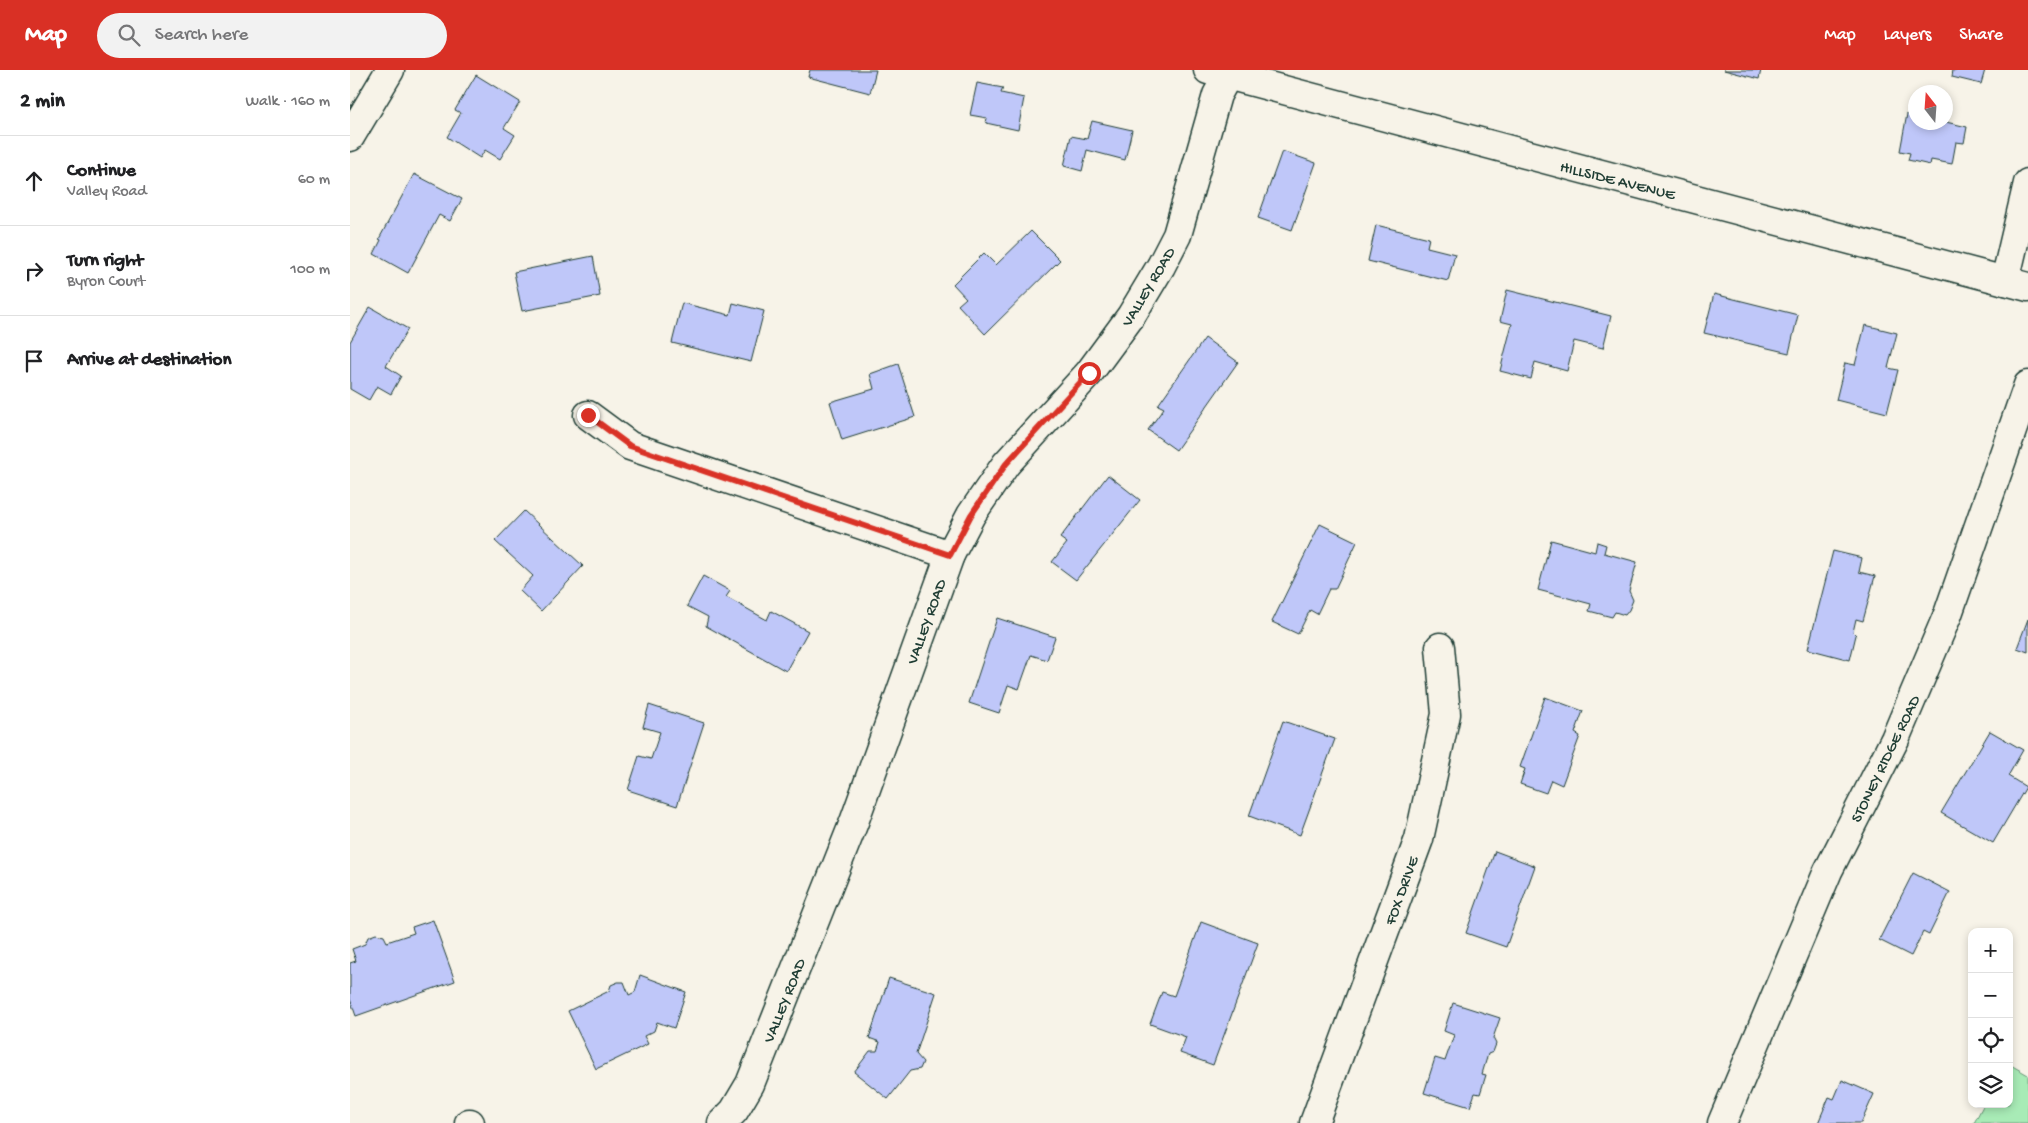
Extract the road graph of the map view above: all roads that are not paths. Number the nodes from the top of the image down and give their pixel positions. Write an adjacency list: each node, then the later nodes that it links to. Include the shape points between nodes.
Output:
1 (390, 70): 3 (street)
2 (1218, 73): 5 (street, HILLSIDE AVENUE); 8 (street, VALLEY ROAD, via 1217,95 1177,235 1161,266 1131,316 1089,373 1006,464 971,515)
3 (350, 137)
4 (2028, 183): 5 (street)
5 (2017, 284)
6 (2028, 385): 12 (street, STONEY RIDGE ROAD, via 1935,647 1895,739 1828,871)
7 (588, 415): 8 (street, via 630,446)
8 (950, 555): 10 (street, VALLEY ROAD, via 854,822 750,1084 734,1111)
9 (1440, 647): 11 (street, FOX DRIVE, via 1446,714 1419,839)
10 (722, 1123)
11 (1314, 1123)
12 (1722, 1123)

